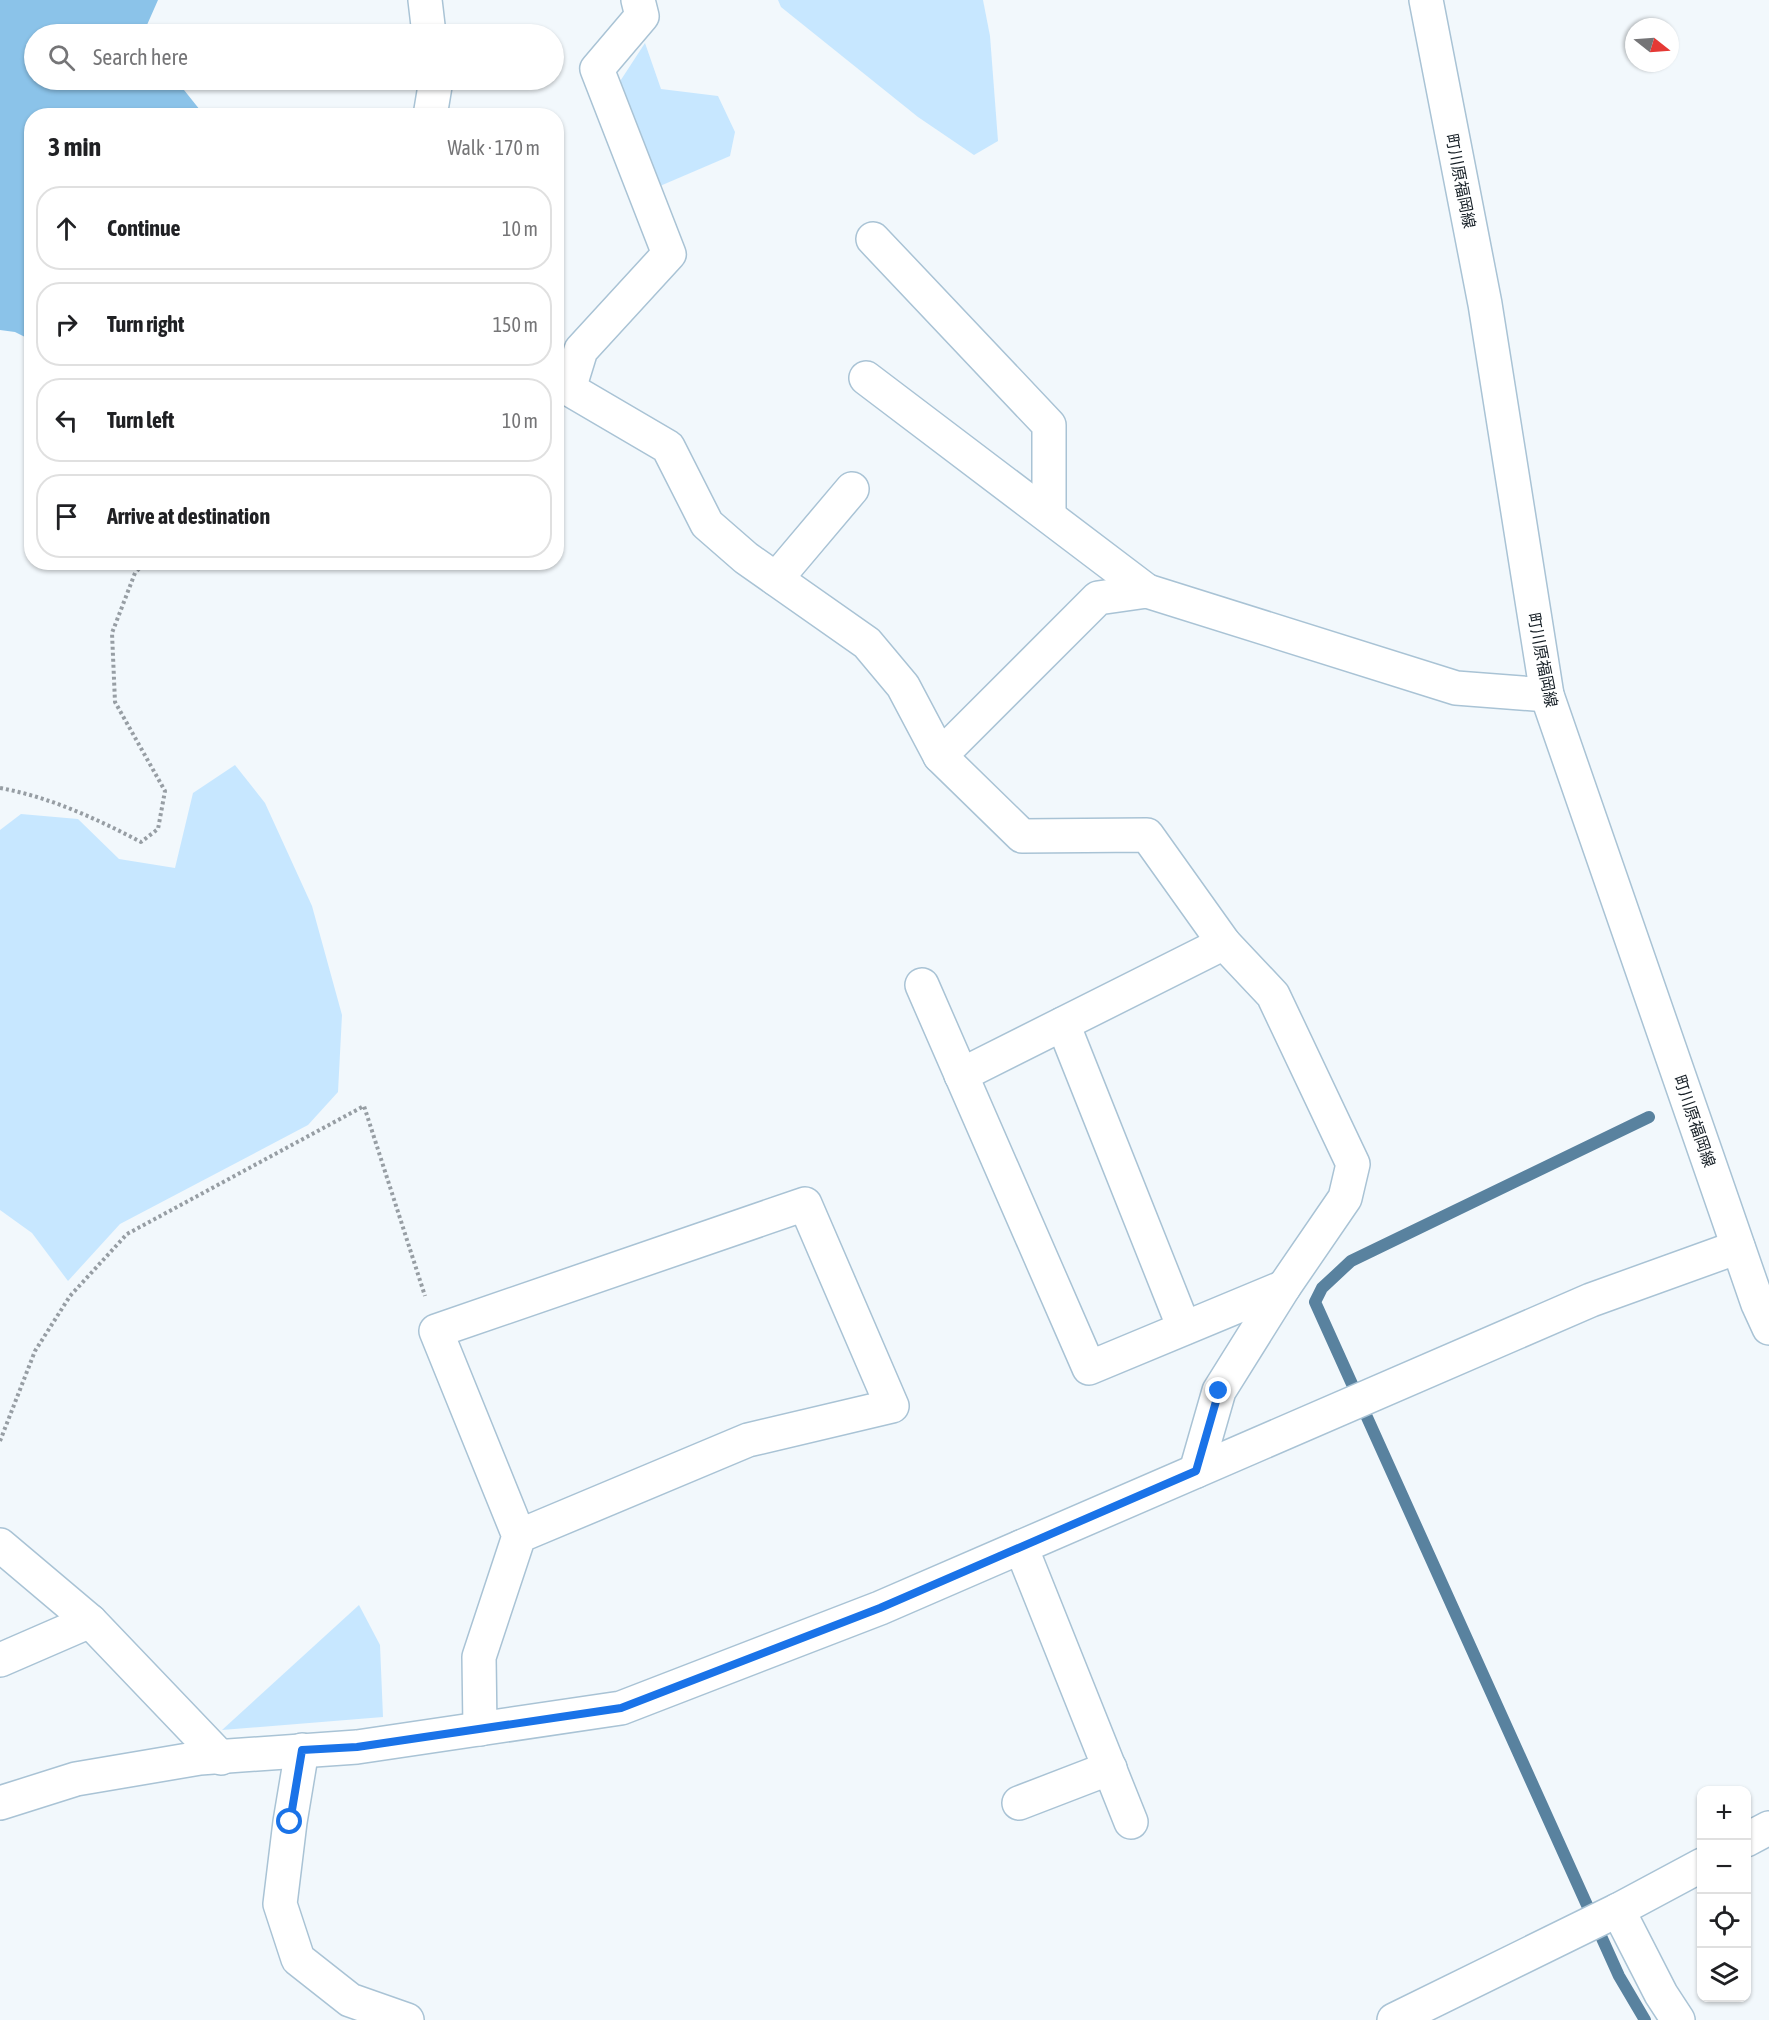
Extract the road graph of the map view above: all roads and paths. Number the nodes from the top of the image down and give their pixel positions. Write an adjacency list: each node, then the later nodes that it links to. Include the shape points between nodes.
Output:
1 (424, 0): 4 (street)
2 (638, 0): 9 (street, via 642,16 597,69 669,254 581,350)
3 (1426, 0): 16 (street, 町川原福岡線, via 1485,304)
4 (428, 24)
5 (434, 90): 6 (street)
6 (431, 108)
7 (873, 239): 12 (street, via 1049,424)
8 (866, 378): 12 (street)
9 (564, 381)
10 (564, 384): 14 (street, via 668,447 707,524)
11 (852, 489): 14 (street)
12 (1049, 516): 15 (street)
13 (138, 570): 18 (path, via 112,633 115,702 165,791 158,829 141,842 40,797)
14 (776, 579): 17 (street, via 867,643 903,686)
15 (1147, 591): 16 (street, via 1455,688); 17 (street, via 1098,598)
16 (1547, 695): 23 (street, 町川原福岡線)
17 (940, 756): 19 (street, via 1022,836 1147,835)
18 (0, 788)
19 (1224, 943): 21 (street); 24 (street, via 1273,995 1353,1164 1345,1198)
20 (922, 985): 22 (street)
21 (1063, 1024): 22 (street); 25 (street)
22 (961, 1075): 25 (street, via 1089,1368)
23 (1738, 1247): 26 (street, 町川原福岡線); 29 (street, via 1591,1300)
24 (1284, 1287): 25 (street); 29 (street, via 1219,1391)
25 (1184, 1328)
26 (1769, 1328)
27 (436, 1331): 28 (path, via 364,1106 127,1234 69,1296 34,1351); 30 (street); 30 (street, via 805,1204 892,1406 747,1440)
28 (0, 1441)
29 (1196, 1471): 32 (street)
30 (519, 1536): 35 (street, via 479,1657)
31 (0, 1545): 33 (street)
32 (1021, 1547): 35 (street, via 880,1608 621,1708); 38 (street)
33 (90, 1621): 34 (street); 37 (street)
34 (0, 1660)
35 (480, 1729): 36 (street, via 357,1747)
36 (302, 1750): 37 (street); 46 (street, via 280,1904 298,1959 350,2000)
37 (221, 1758): 39 (street, via 200,1758 76,1779)
38 (1110, 1768): 40 (street); 41 (street)
39 (0, 1803)
40 (1019, 1803)
41 (1131, 1822)
42 (1769, 1828): 43 (street)
43 (1751, 1837)
44 (1697, 1867): 45 (street)
45 (1618, 1910): 47 (street); 48 (street)
46 (407, 2020)
47 (1394, 2020)
48 (1678, 2020)

